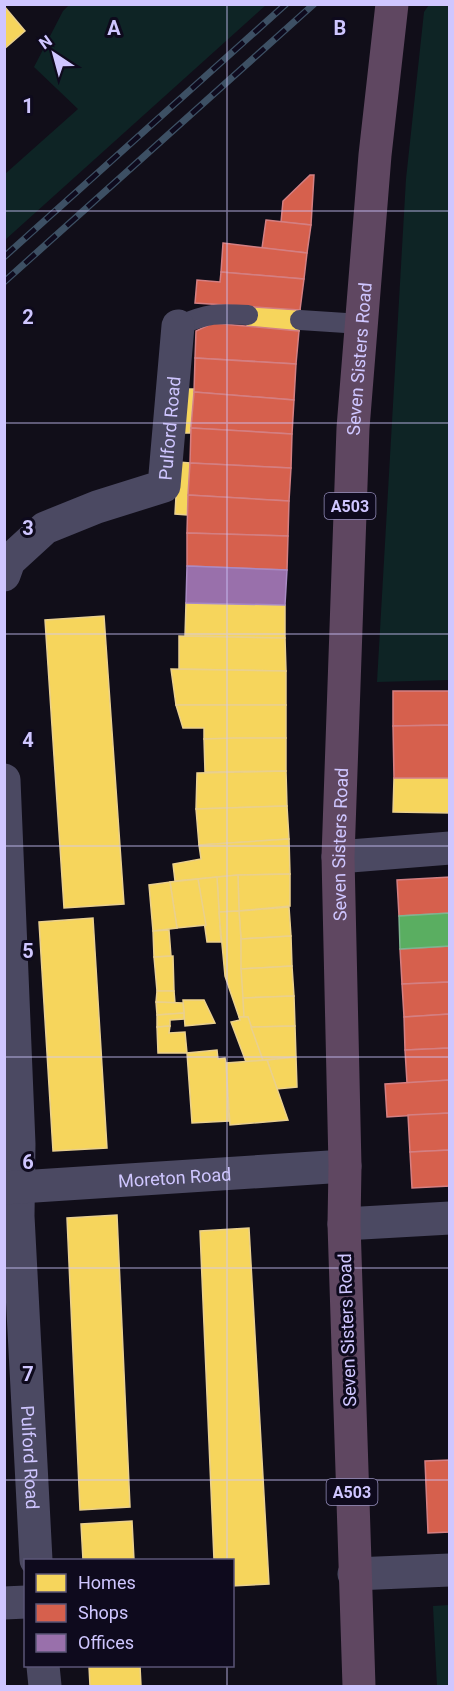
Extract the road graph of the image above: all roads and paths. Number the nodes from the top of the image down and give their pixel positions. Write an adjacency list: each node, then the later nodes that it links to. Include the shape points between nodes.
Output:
1 (392, 4): 4 (highway, Seven Sisters Road / A503)
2 (248, 315): 5 (lane, via 201,316)
3 (300, 320): 4 (lane)
4 (361, 324): 10 (highway, Seven Sisters Road / A503, via 353,428)
5 (178, 326): 6 (street, Pulford Road, via 164,486 45,528 9,561)
6 (4, 575)
7 (4, 780): 8 (street, Pulford Road)
8 (5, 818): 12 (street, Pulford Road, via 19,1144)
9 (450, 848): 10 (street)
10 (338, 857): 11 (highway, Seven Sisters Road / A503)
11 (345, 1166): 12 (street, Moreton Road); 14 (highway, Seven Sisters Road / A503)
12 (11, 1188): 15 (street, Pulford Road, via 18,1216)
13 (450, 1218): 14 (street)
14 (344, 1224): 18 (highway, Seven Sisters Road / A503)
15 (16, 1405): 16 (street, Pulford Road)
16 (36, 1559)
17 (450, 1570): 18 (street)
18 (354, 1574): 23 (highway, Seven Sisters Road / A503)
19 (24, 1602): 20 (street)
20 (4, 1603)
21 (43, 1667): 22 (street)
22 (45, 1686)
23 (358, 1686)

